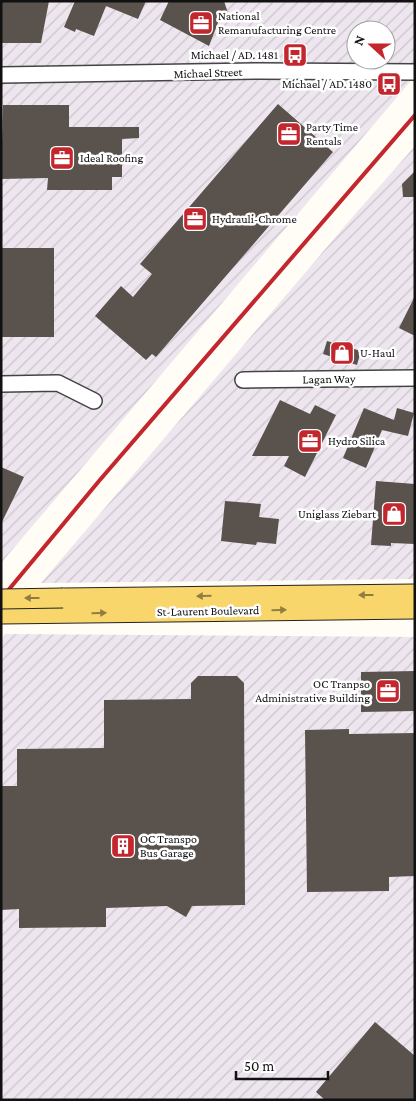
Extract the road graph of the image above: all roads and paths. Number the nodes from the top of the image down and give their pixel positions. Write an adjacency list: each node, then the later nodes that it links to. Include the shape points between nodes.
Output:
1 (415, 72): 2 (street, Michael Street)
2 (1, 75)
3 (415, 378): 4 (street, Lagan Way)
4 (243, 380)
5 (1, 384): 6 (street, via 58,383)
6 (94, 401)
7 (415, 594): 8 (main road, St-Laurent Boulevard, one-way to 8, bridge)
8 (1, 598)
9 (415, 609): 10 (main road, St-Laurent Boulevard, one-way to 9)
10 (1, 614)

